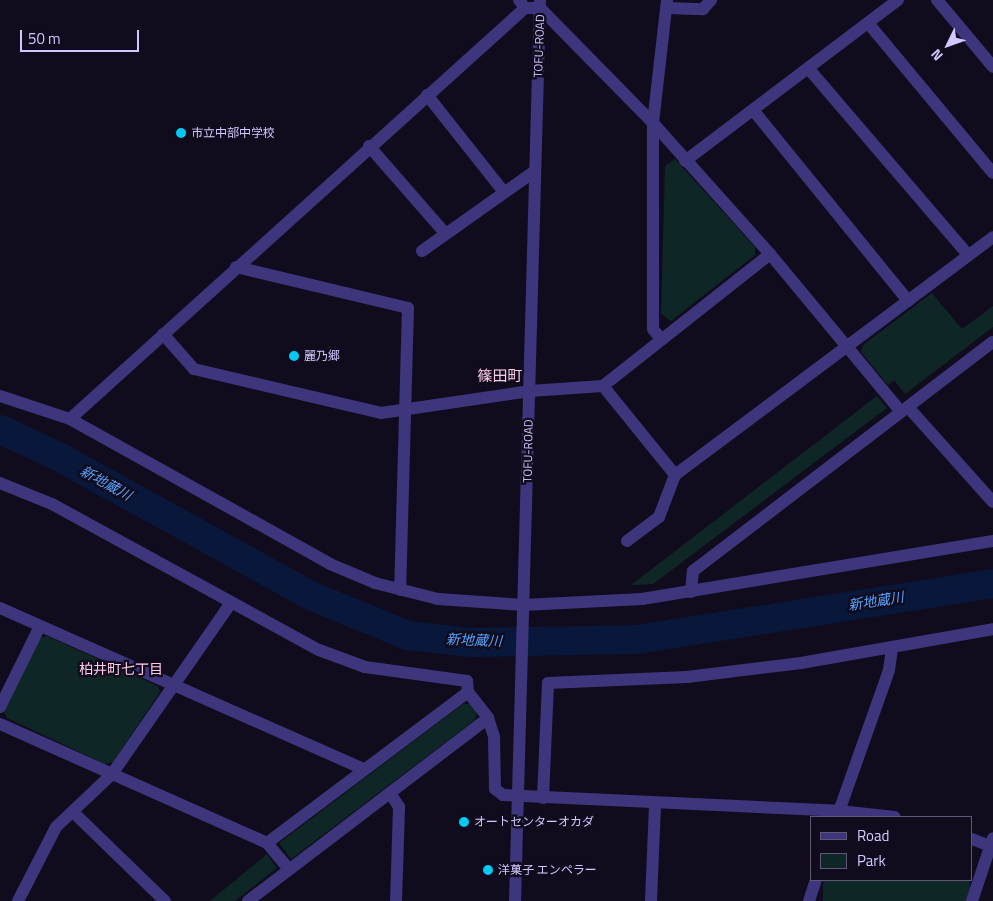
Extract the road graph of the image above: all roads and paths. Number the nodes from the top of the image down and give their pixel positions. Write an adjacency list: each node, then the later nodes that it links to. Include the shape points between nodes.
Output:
1 (711, 0): 6 (street, via 702,9)
2 (898, 0): 7 (street)
3 (937, 0): 8 (street)
4 (522, 4): 5 (street); 10 (street)
5 (540, 4): 12 (street); 15 (street, TOFU-ROAD)
6 (667, 4): 12 (street)
7 (868, 23): 9 (street); 16 (street)
8 (993, 67)
9 (808, 68): 11 (street); 22 (street)
10 (427, 95): 13 (street); 17 (street)
11 (753, 110): 14 (street); 24 (street)
12 (653, 123): 14 (street); 26 (street, via 653,329)
13 (369, 146): 18 (street); 23 (street)
14 (685, 161): 21 (street)
15 (534, 171): 17 (street); 30 (street, TOFU-ROAD)
16 (993, 173)
17 (503, 191): 18 (street)
18 (444, 233): 20 (street)
19 (993, 237): 22 (street)
20 (422, 251)
21 (770, 254): 26 (street); 28 (street)
22 (968, 255): 24 (street)
23 (236, 267): 25 (street); 33 (street, via 408,308)
24 (908, 301): 28 (street)
25 (163, 334): 33 (street, via 194,369 381,413); 34 (street)
26 (660, 338): 29 (street)
27 (993, 342): 32 (street)
28 (847, 346): 32 (street); 35 (street)
29 (603, 386): 30 (street); 35 (street)
30 (530, 391): 33 (street); 43 (street, TOFU-ROAD)
31 (0, 396): 34 (street)
32 (904, 409): 37 (street); 41 (street, via 693,571)
33 (406, 410): 40 (street)
34 (70, 419): 40 (street, via 330,564)
35 (676, 476): 38 (street, via 669,484 665,507 659,516)
36 (0, 483): 42 (street, via 52,504)
37 (993, 502)
38 (627, 541)
39 (993, 541): 41 (street)
40 (400, 590): 43 (street, via 438,599)
41 (691, 592): 43 (street, via 642,599)
42 (231, 603): 48 (street); 49 (street, via 320,650 365,667 467,681)
43 (524, 605): 56 (street, TOFU-ROAD)
44 (0, 608): 45 (street)
45 (40, 626): 48 (street); 50 (street)
46 (993, 629): 47 (street)
47 (892, 649): 57 (street, via 687,677 548,683); 60 (street, via 889,670)
48 (174, 685): 53 (street); 54 (street)
49 (468, 692): 51 (street); 53 (street)
50 (0, 707)
51 (488, 718): 55 (street); 56 (street, via 494,736 495,789)
52 (0, 724): 54 (street)
53 (362, 770): 63 (street)
54 (112, 774): 59 (street); 63 (street)
55 (390, 793): 65 (street); 70 (street, via 400,807)
56 (518, 798): 57 (street); 71 (street, TOFU-ROAD)
57 (543, 798): 58 (street)
58 (655, 804): 60 (street); 72 (street)
59 (73, 812): 67 (street, via 56,827); 68 (street)
60 (838, 814): 61 (street)
61 (876, 816)
62 (973, 839): 64 (street)
63 (267, 843): 65 (street)
64 (992, 844): 74 (street)
65 (288, 868): 69 (street)
66 (816, 881): 73 (street)
67 (18, 901)
68 (165, 901)
69 (248, 901)
70 (396, 901)
71 (515, 901)
72 (651, 901)
73 (809, 901)
74 (972, 901)

